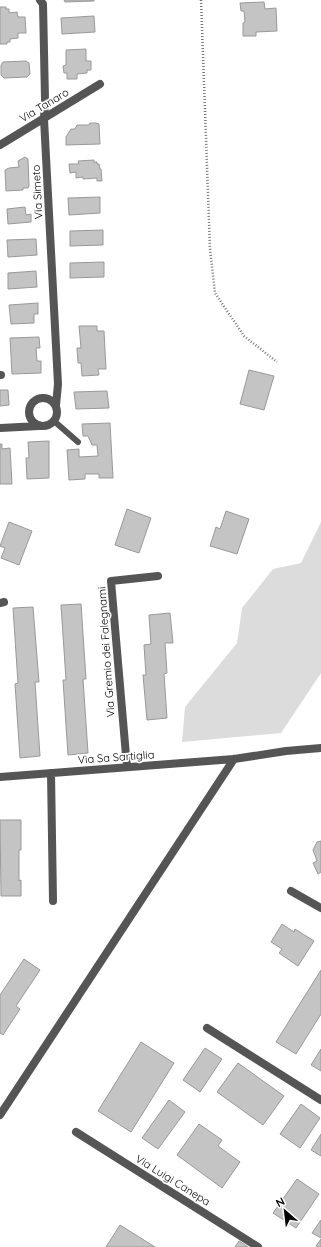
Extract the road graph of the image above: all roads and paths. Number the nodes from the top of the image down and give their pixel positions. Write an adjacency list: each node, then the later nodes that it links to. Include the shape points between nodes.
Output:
1 (40, 0): 4 (street, Via Simeto, via 43,4)
2 (201, 0): 6 (path, via 210,249 215,293 244,336)
3 (100, 84): 4 (street, Via Tanaro)
4 (44, 118): 5 (street, Via Tanaro); 7 (street, Via Simeto)
5 (0, 145)
6 (277, 362)
7 (58, 384): 8 (street); 9 (street, Via Simeto)
8 (41, 397): 9 (street, via 52,400); 10 (street, via 32,403)
9 (56, 405): 11 (street, via 57,416)
10 (28, 413): 12 (street, via 33,423); 14 (street)
11 (54, 421): 12 (street); 15 (lane)
12 (39, 426): 14 (street)
13 (0, 428): 14 (street)
14 (17, 428)
15 (78, 442)
16 (158, 576): 19 (street, Via Gremio dei Falegnami, via 111,581)
17 (321, 748): 18 (street, Via Sa Sartiglia)
18 (234, 758): 19 (street, Via Sa Sartiglia); 27 (street)
19 (127, 767): 20 (street, Via Sa Sartiglia)
20 (51, 773): 21 (street, Via Sa Sartiglia); 23 (street)
21 (0, 777)
22 (291, 891): 24 (street)
23 (54, 901)
24 (321, 908)
25 (207, 1028): 26 (street)
26 (321, 1100)
27 (0, 1115)
28 (76, 1132): 29 (street, Via Luigi Canepa)
29 (258, 1247)

